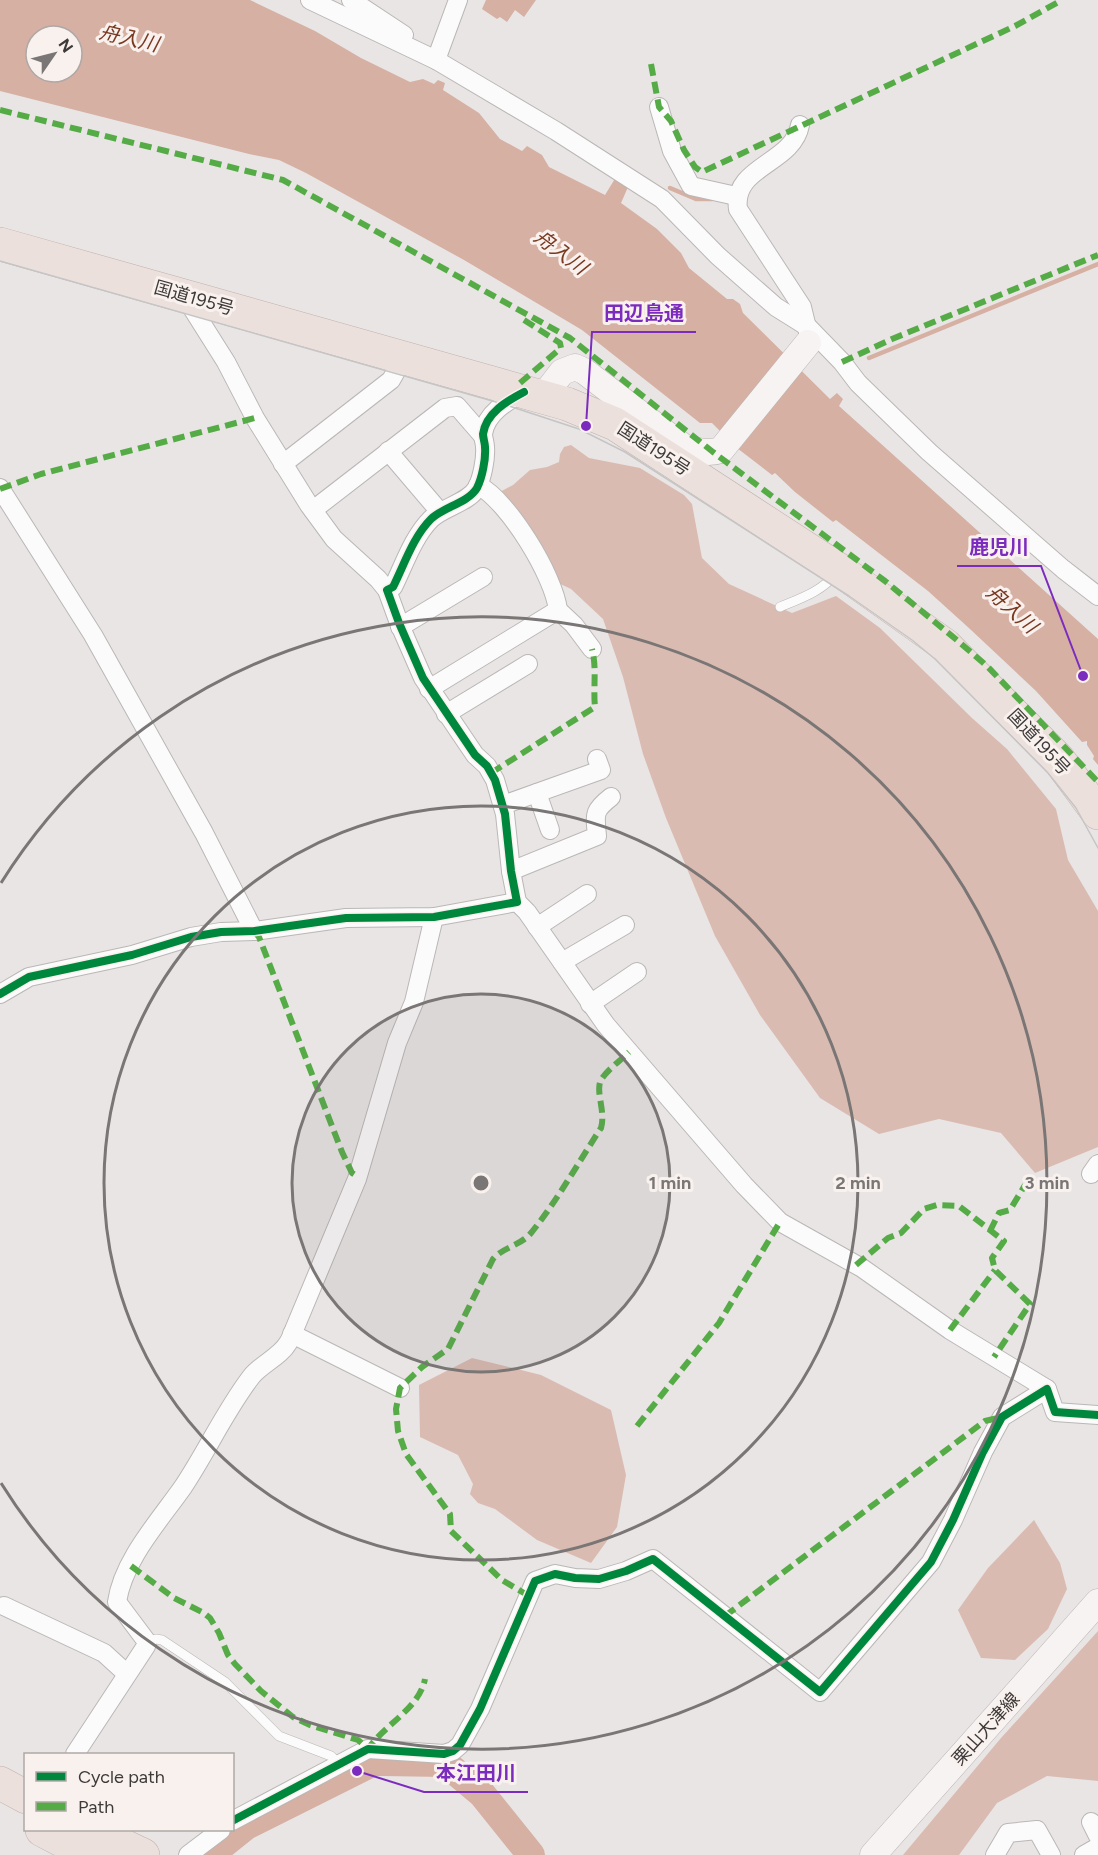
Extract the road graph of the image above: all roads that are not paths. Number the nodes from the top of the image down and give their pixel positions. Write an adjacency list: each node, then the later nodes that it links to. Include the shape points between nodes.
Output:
1 (310, 0): 4 (street)
2 (351, 0): 4 (street)
3 (458, 0): 4 (street)
4 (436, 60): 10 (street, via 662,199 718,256)
5 (659, 107): 7 (street, via 672,151 691,186)
6 (800, 125): 7 (street, via 798,136 746,179)
7 (736, 196): 10 (street, via 738,209 802,307)
8 (0, 243): 9 (highway, 国道195号)
9 (183, 296): 11 (highway, 国道195号); 17 (street, via 226,362)
10 (808, 335): 13 (street, via 722,450 705,453 686,448 575,367 562,372); 25 (street, via 842,362 858,383 929,452)
11 (399, 357): 12 (highway, 国道195号); 17 (street, via 390,380)
12 (459, 374): 13 (highway, 国道195号); 14 (street)
13 (533, 395): 15 (street, via 503,404 486,424); 22 (highway, 国道195号, via 578,407 615,424)
14 (452, 405): 15 (street); 16 (street)
15 (483, 436): 18 (street, via 485,453)
16 (388, 451): 20 (street); 21 (street)
17 (283, 464): 20 (street)
18 (478, 485): 21 (street, via 471,495); 27 (street, via 508,513 537,554)
19 (0, 488): 45 (street, via 93,635)
20 (313, 510): 24 (street, via 334,539)
21 (440, 513): 24 (street, via 420,533 393,587)
22 (838, 569): 26 (lane, via 828,583); 37 (highway, 国道195号, via 945,645 1059,760)
23 (483, 577): 28 (street)
24 (387, 590): 28 (street)
25 (1098, 596)
26 (780, 607)
27 (558, 610): 29 (street); 31 (street)
28 (400, 627): 31 (street)
29 (592, 649)
30 (528, 664): 32 (street)
31 (429, 689): 32 (street)
32 (446, 714): 36 (street, via 491,773)
33 (597, 759): 34 (street, via 601,770)
34 (537, 793): 36 (street); 38 (street)
35 (611, 797): 39 (street, via 595,812 597,836)
36 (503, 805): 39 (street)
37 (1097, 811)
38 (550, 830)
39 (511, 871): 41 (street)
40 (587, 894): 44 (street)
41 (517, 902): 42 (street); 44 (street)
42 (434, 916): 45 (street, via 346,918); 50 (street, via 414,1002 397,1043 357,1179)
43 (625, 925): 46 (street)
44 (537, 927): 46 (street)
45 (254, 931): 48 (street, via 190,937 132,955 29,978)
46 (562, 962): 49 (street)
47 (638, 972): 49 (street)
48 (0, 994)
49 (590, 1004): 52 (street, via 692,1127 780,1222 862,1268 950,1330)
50 (292, 1334): 51 (street); 56 (street, via 288,1344 254,1373 241,1390 183,1487 134,1558 117,1602)
51 (400, 1388)
52 (1047, 1389): 53 (street, via 1055,1412); 59 (street, via 1002,1417 931,1562 820,1692 653,1559 599,1579 555,1574 535,1581 480,1708 453,1751 444,1754 368,1749)
53 (1098, 1415)
54 (1098, 1602): 72 (street, 栗山大津線)
55 (4, 1606): 57 (street, via 104,1653)
56 (147, 1642): 57 (street); 59 (lane, via 162,1640 225,1682 279,1736 331,1756)
57 (127, 1674): 58 (street)
58 (76, 1753)
59 (340, 1765): 64 (street)
60 (0, 1783): 61 (highway)
61 (24, 1796)
62 (0, 1807): 63 (highway)
63 (24, 1820)
64 (234, 1820)
65 (44, 1831): 69 (highway)
66 (92, 1831): 70 (highway)
67 (220, 1831): 71 (street)
68 (1098, 1847): 75 (street)
69 (90, 1855)
70 (143, 1855)
71 (188, 1855)
72 (873, 1855)
73 (994, 1855): 74 (street, via 1008,1833 1037,1830)
74 (1051, 1855)
75 (1084, 1855)

